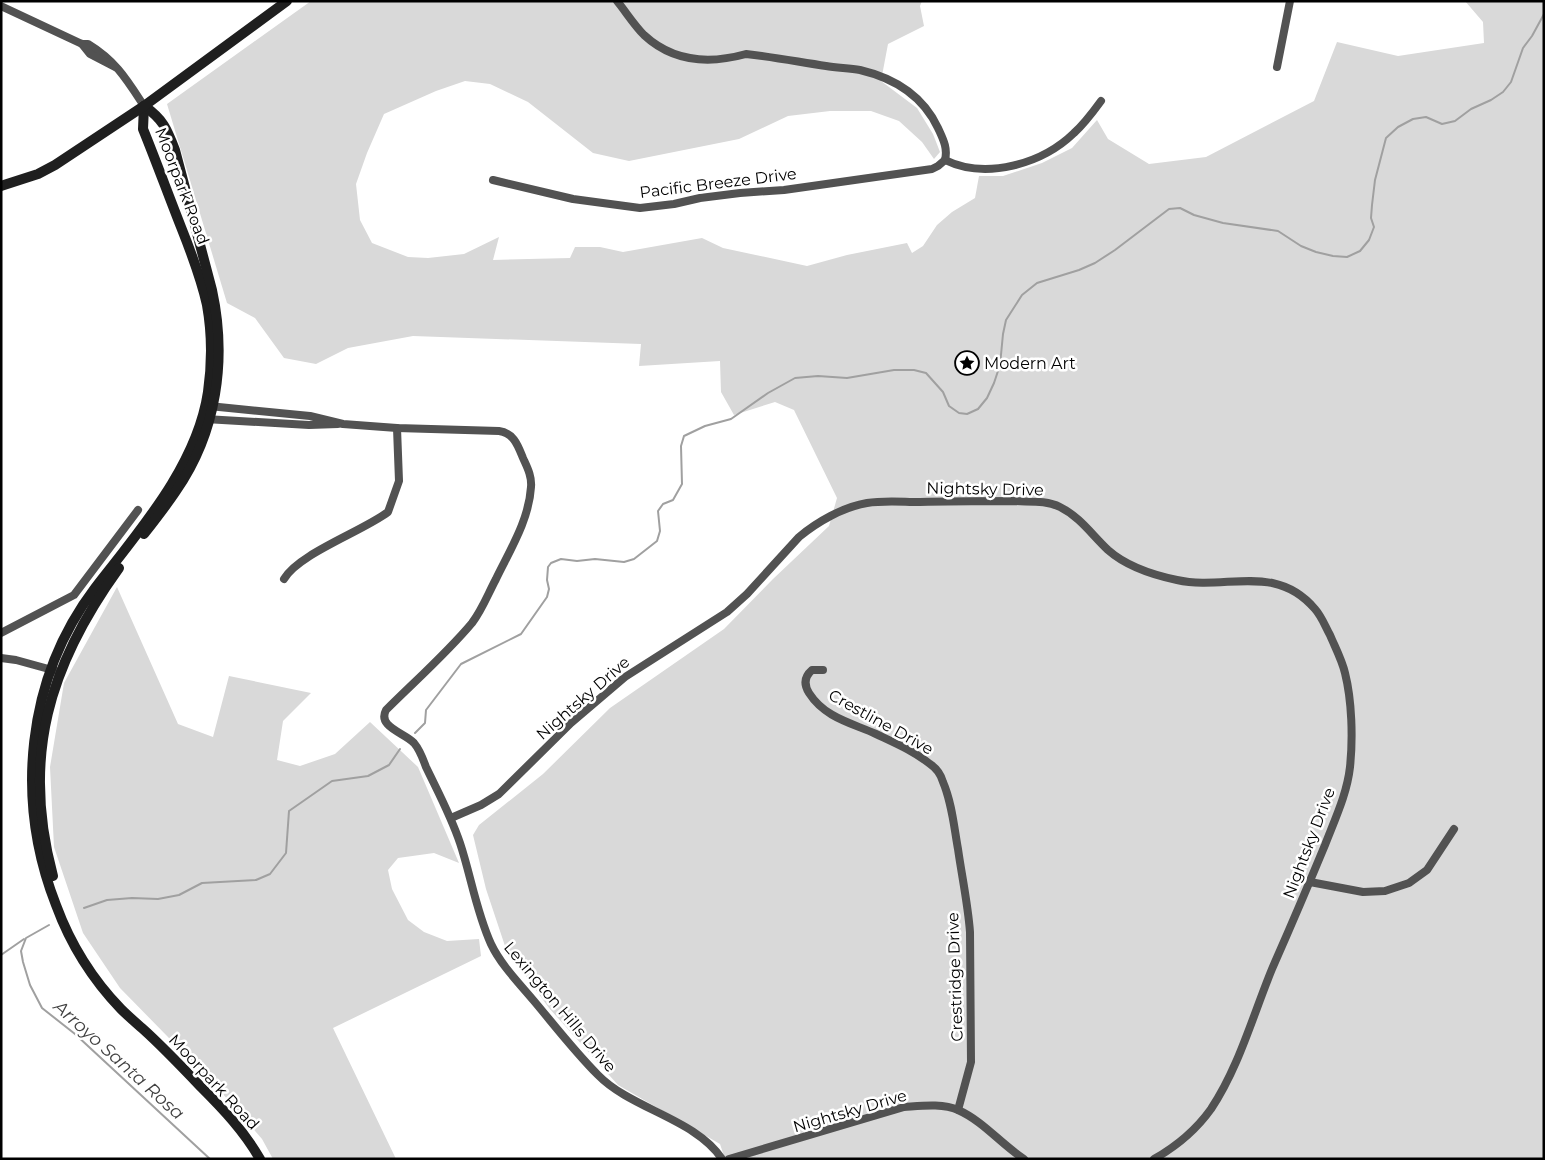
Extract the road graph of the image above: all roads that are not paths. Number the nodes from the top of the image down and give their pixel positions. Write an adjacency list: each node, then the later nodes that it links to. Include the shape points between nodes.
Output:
1 (287, 1): 7 (main road)
2 (617, 1): 8 (street, via 643,34 660,48 678,56 712,60 746,54 858,70 898,84 915,96 934,120 945,143)
3 (1290, 1): 5 (street)
4 (1, 6): 7 (street, via 82,44 90,54 117,68)
5 (1277, 67)
6 (1101, 101): 8 (street, via 1073,135 1036,158 997,168 972,168)
7 (144, 106): 10 (main road, via 55,165); 11 (main road, Moorpark Road, via 142,129 196,266 206,304 210,330); 11 (main road, Moorpark Road, via 158,116 175,150 213,297 219,337 218,367)
8 (945, 160): 9 (street, Pacific Breeze Drive, via 932,169 640,208 573,199)
9 (493, 180)
10 (1, 186)
11 (209, 406): 12 (main road, Moorpark Road); 13 (street, Lexington Hills Drive, via 310,416)
12 (206, 419): 13 (street, Lexington Hills Drive, via 309,425); 20 (main road, Moorpark Road, via 170,486 73,623)
13 (340, 423): 14 (street, Lexington Hills Drive)
14 (397, 428): 16 (street, via 399,480 388,512 304,560); 22 (street, Lexington Hills Drive, via 506,432 517,444 531,479 524,520 476,617 384,714 387,724 419,750)
15 (138, 510): 17 (street, via 74,595)
16 (284, 579)
17 (1, 633)
18 (1, 658): 20 (street)
19 (823, 670): 21 (street, Crestline Drive, via 812,670 806,677 805,684 814,700 845,722 889,740 930,763 943,782)
20 (56, 671): 26 (main road, Moorpark Road, via 37,725 31,774 34,822 42,865 64,924 85,963 117,1005 231,1118)
21 (951, 812): 25 (street, Crestridge Drive, via 970,932 971,1062)
22 (451, 818): 24 (street, Nightsky Drive, via 499,794 625,677 727,612 799,537 821,522 868,503 1046,502 1073,515 1107,549 1132,566 1178,581 1246,580 1289,588 1315,609 1323,620 1345,671 1351,749 1346,790); 27 (street, Lexington Hills Drive, via 484,927 492,946 513,977 607,1084 704,1139)
23 (1454, 829): 24 (street, via 1427,870 1409,883 1385,891 1363,892)
24 (1310, 882): 30 (street, Nightsky Drive, via 1233,1067 1216,1100 1191,1133)
25 (958, 1110): 28 (street, Nightsky Drive, via 904,1107); 29 (street, Nightsky Drive)
26 (260, 1159)
27 (722, 1159)
28 (729, 1159)
29 (1024, 1159)
30 (1154, 1159)

